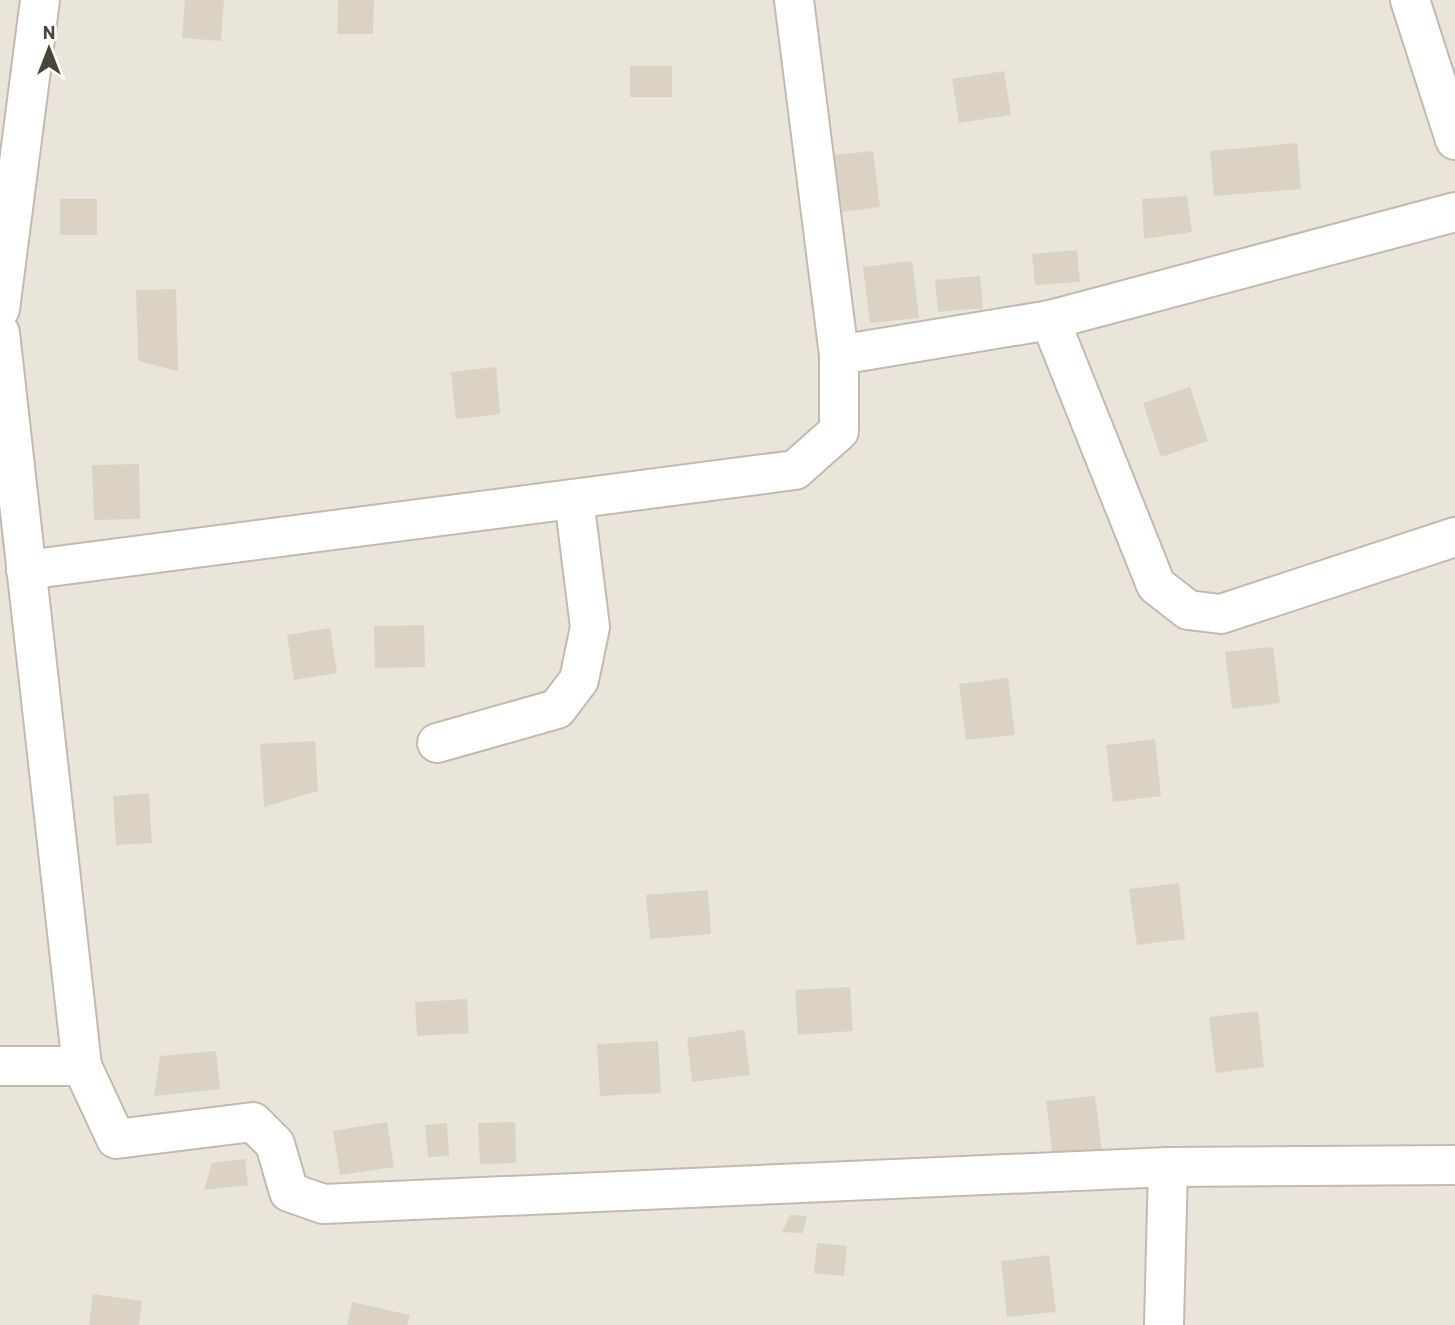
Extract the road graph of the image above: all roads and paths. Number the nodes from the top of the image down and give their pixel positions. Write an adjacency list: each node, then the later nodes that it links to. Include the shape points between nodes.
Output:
1 (40, 0): 6 (street)
2 (794, 0): 9 (street)
3 (1410, 0): 4 (street)
4 (1455, 139)
5 (1455, 212): 7 (street)
6 (0, 309)
7 (1050, 320): 9 (street); 11 (street, via 1156,584 1188,610 1221,614)
8 (0, 333): 12 (street)
9 (839, 355): 10 (street, via 839,431 794,470)
10 (574, 499): 12 (street); 13 (street, via 590,627 579,680 557,709)
11 (1455, 537)
12 (26, 570): 15 (street)
13 (437, 743)
14 (0, 1066): 15 (street)
15 (82, 1066): 17 (street, via 117,1139 253,1122 275,1144 289,1192 323,1203)
16 (1455, 1165): 17 (street)
17 (1168, 1167): 18 (street)
18 (1164, 1325)

